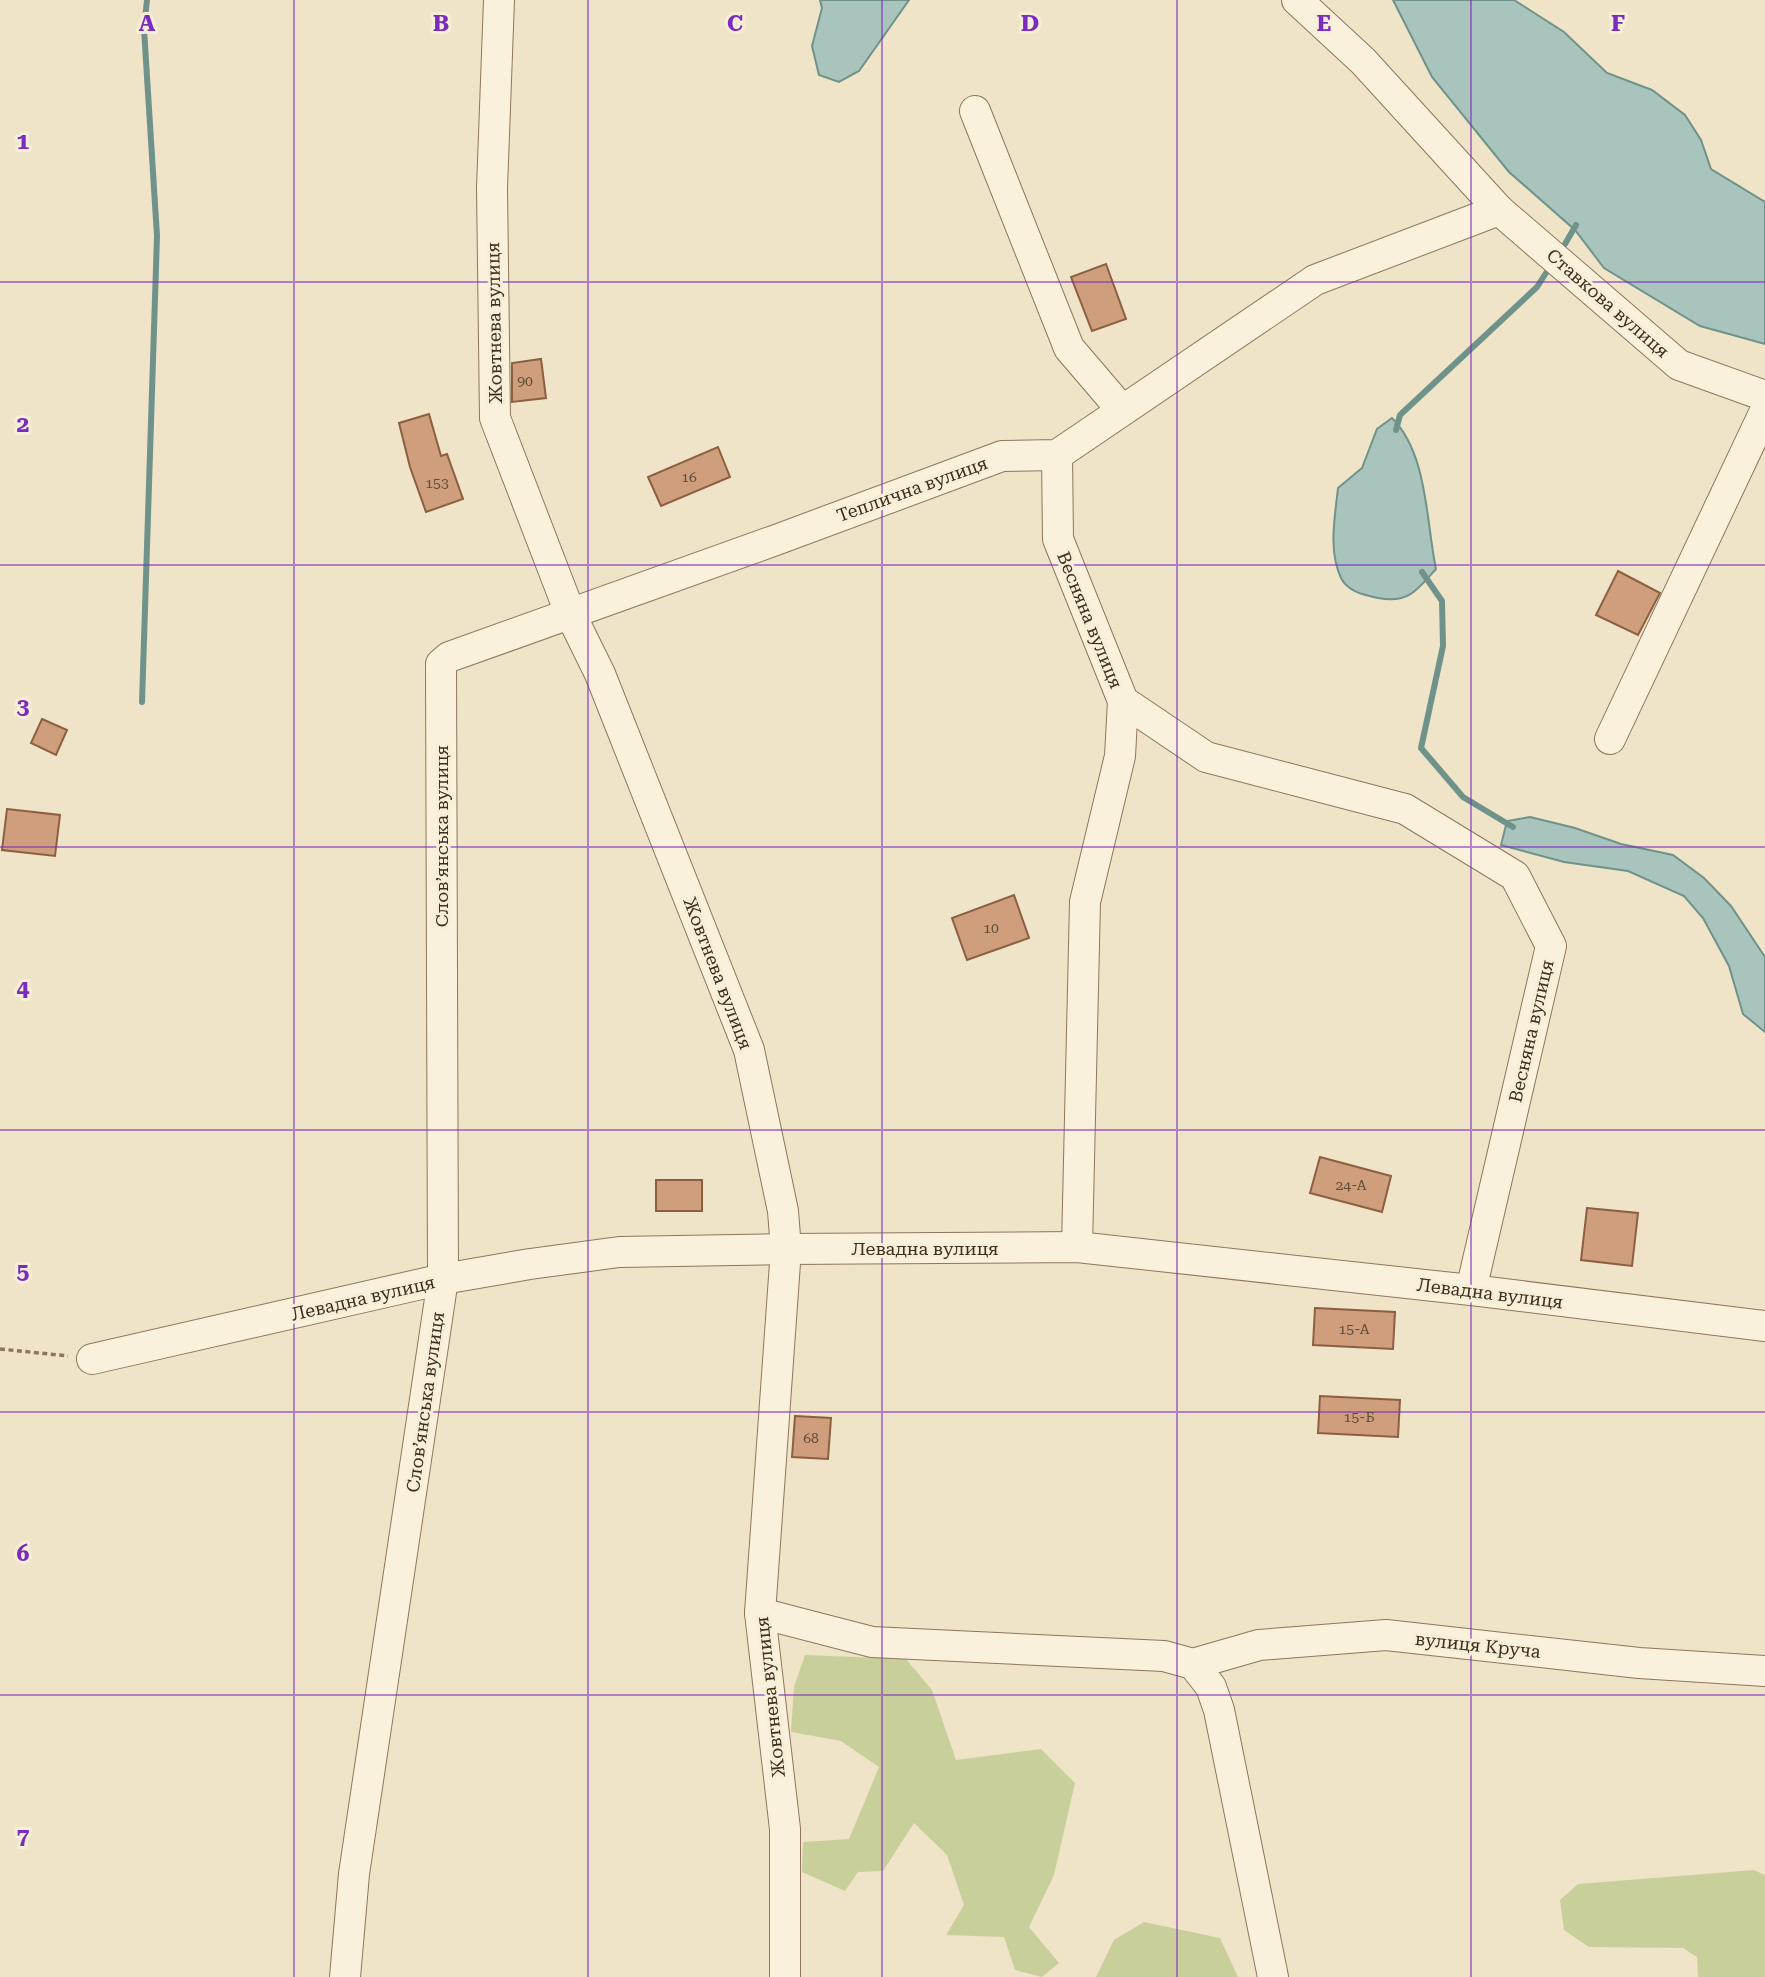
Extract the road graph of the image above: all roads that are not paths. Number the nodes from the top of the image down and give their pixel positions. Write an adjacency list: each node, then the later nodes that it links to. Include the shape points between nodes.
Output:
1 (499, 0): 9 (street, Жовтнева вулиця, via 492,188 495,418)
2 (1297, 0): 4 (street, Ставкова вулиця, via 1363,61)
3 (975, 111): 6 (street, via 1069,348)
4 (1499, 210): 5 (street, Ставкова вулиця, via 1679,365); 6 (street, via 1315,280)
5 (1765, 396)
6 (1122, 410): 8 (street)
7 (1765, 411): 12 (street)
8 (1057, 455): 9 (street, Теплична вулиця, via 1002,456); 11 (street, Весняна вулиця, via 1058,539)
9 (570, 613): 10 (street, Теплична вулиця); 14 (street, Жовтнева вулиця, via 600,674 749,1050 783,1211)
10 (449, 657): 15 (street, Словʼянська вулиця, via 441,664 440,674)
11 (1123, 701): 13 (street, Весняна вулиця, via 1120,756 1085,902); 16 (street, Весняна вулиця, via 1206,757 1405,809 1514,876 1551,946)
12 (1610, 739)
13 (1077, 1247): 14 (street, Левадна вулиця); 16 (street, Левадна вулиця)
14 (786, 1249): 15 (street, Левадна вулиця, via 619,1252); 19 (street, Жовтнева вулиця)
15 (443, 1279): 18 (street, Левадна вулиця); 22 (street, Словʼянська вулиця, via 354,1874)
16 (1471, 1290): 17 (street, Левадна вулиця)
17 (1765, 1326)
18 (92, 1359)
19 (760, 1614): 20 (street, вулиця Круча, via 872,1642 1164,1656); 23 (street, Жовтнева вулиця, via 785,1829)
20 (1194, 1664): 21 (street, вулиця Круча, via 1259,1645 1386,1635 1639,1663); 24 (street, via 1211,1687 1219,1710)
21 (1765, 1671)
22 (345, 1977)
23 (785, 1977)
24 (1273, 1977)

